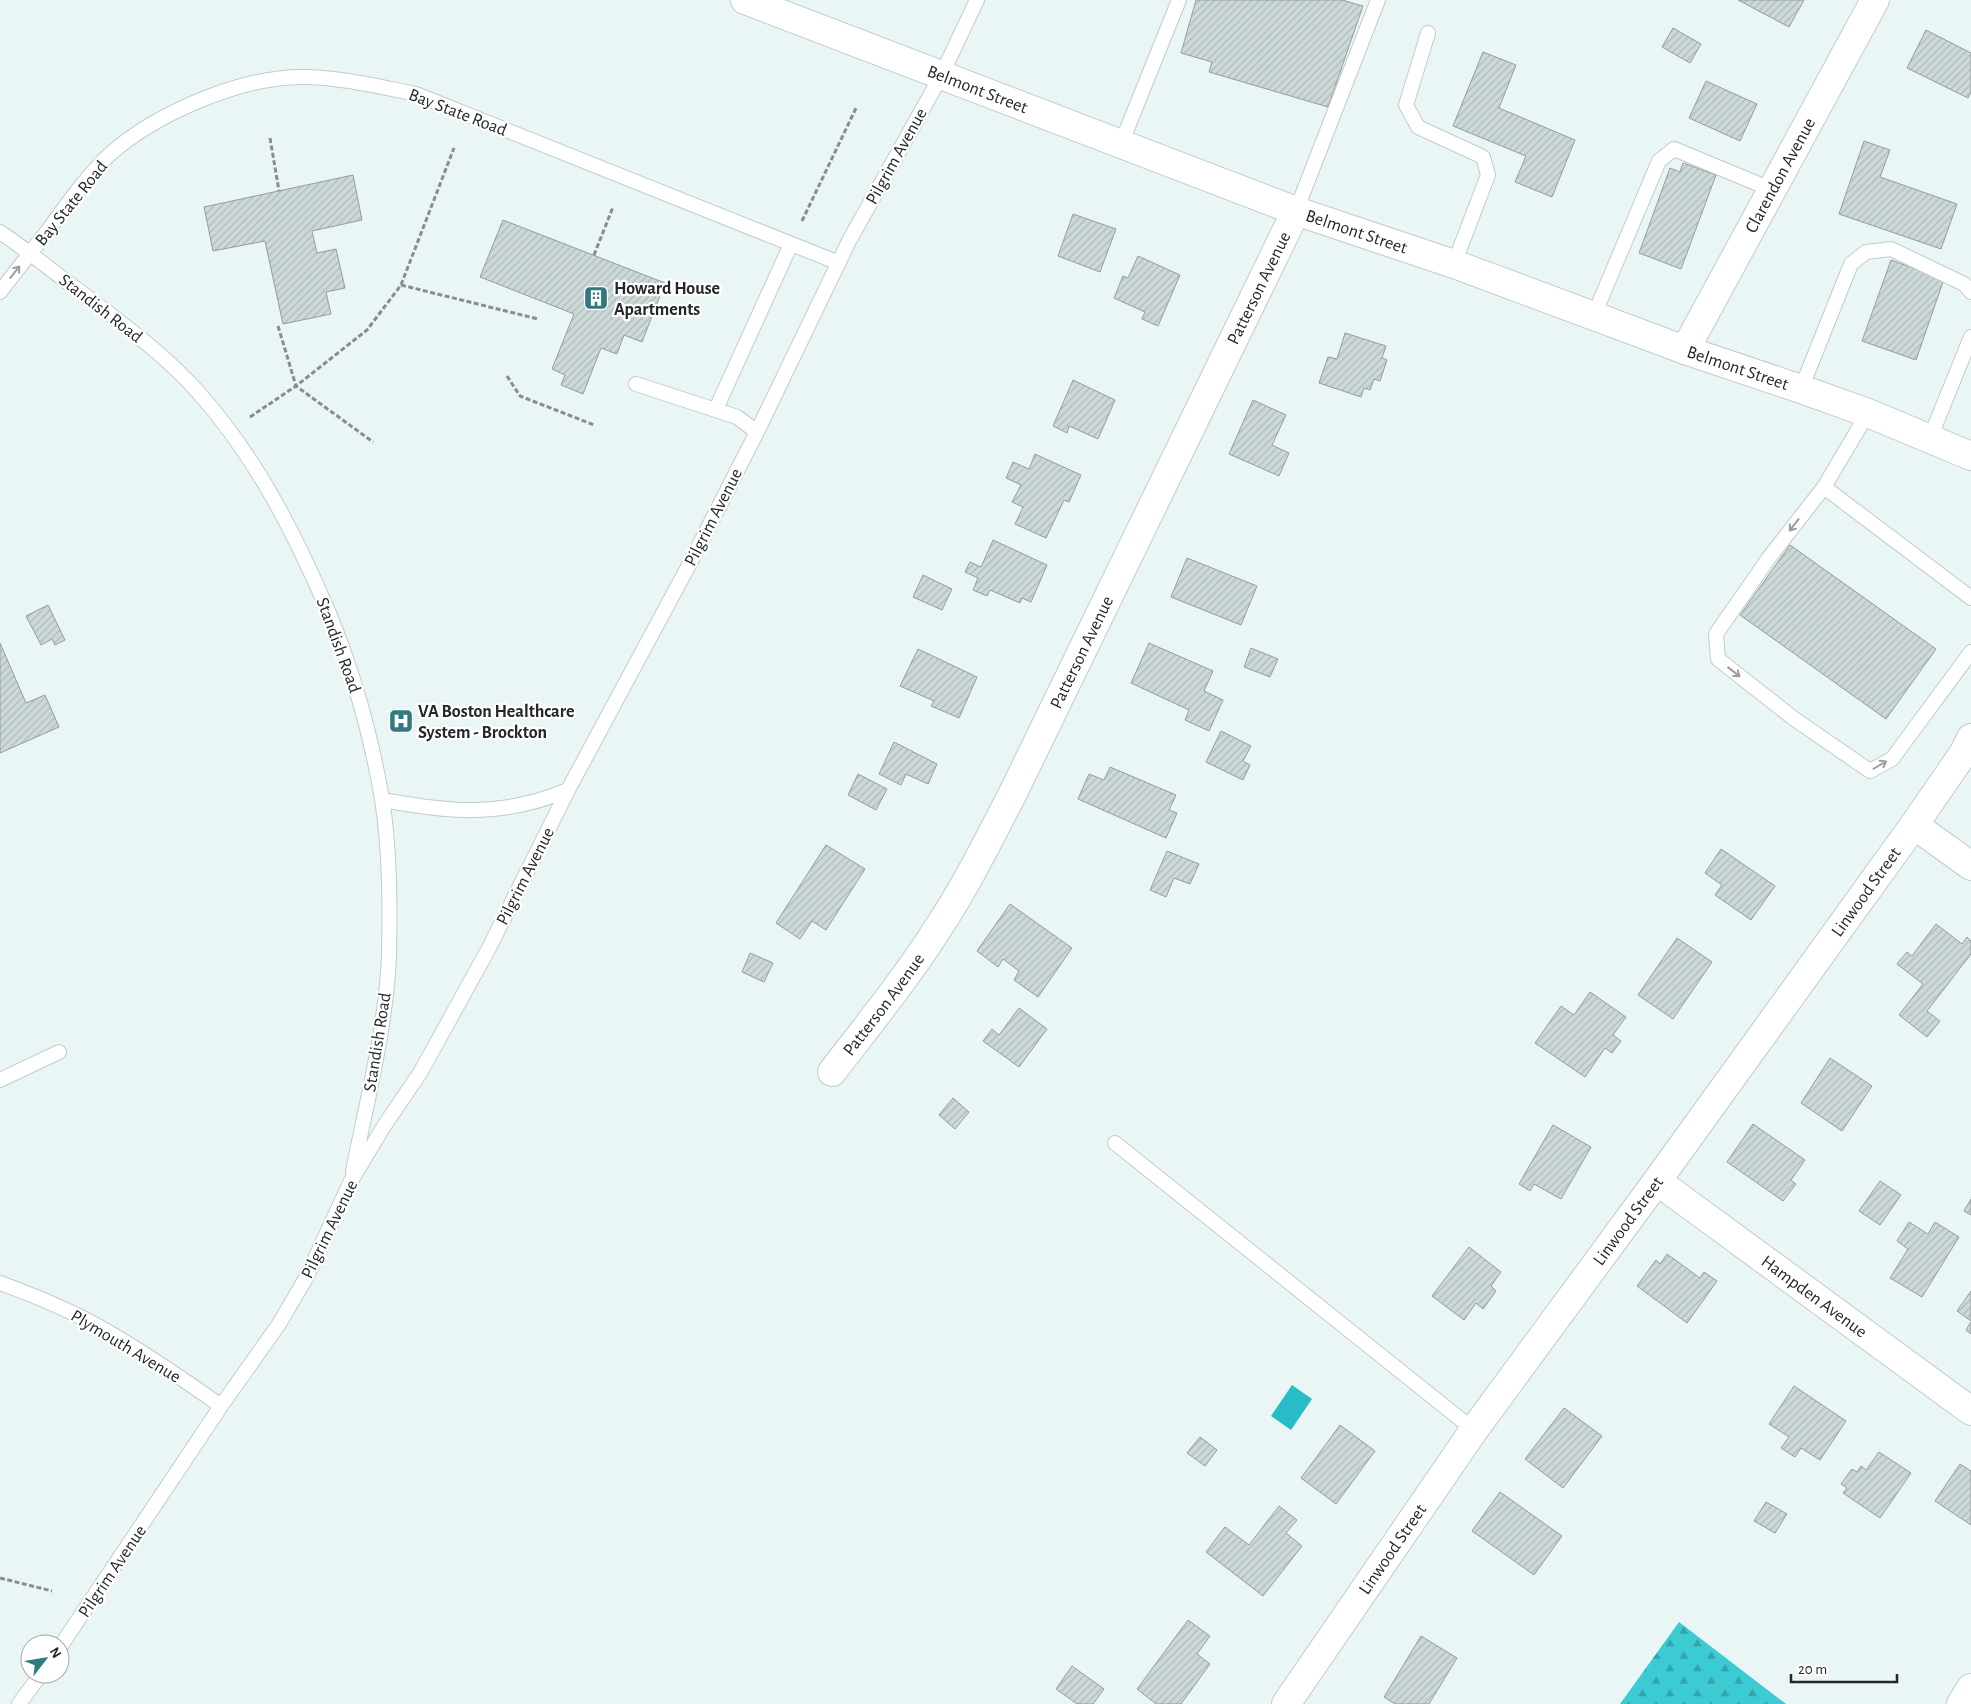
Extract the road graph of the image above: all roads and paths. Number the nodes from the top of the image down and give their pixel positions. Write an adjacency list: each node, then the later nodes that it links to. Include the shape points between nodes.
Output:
1 (977, 0): 7 (lane, Pilgrim Avenue)
2 (1179, 0): 10 (lane)
3 (1378, 0): 15 (lane)
4 (1875, 0): 12 (street, Clarendon Avenue)
5 (754, 2): 7 (street, Belmont Street)
6 (1428, 33): 21 (lane, via 1406,105 1418,127 1483,157 1488,175)
7 (941, 76): 10 (street, Belmont Street); 20 (lane, Pilgrim Avenue)
8 (857, 106): 17 (path)
9 (270, 138): 13 (path)
10 (1121, 144): 15 (street, Belmont Street)
11 (454, 148): 22 (path)
12 (1773, 190): 25 (lane, via 1674,148 1658,161); 29 (street, Clarendon Avenue)
13 (279, 191)
14 (613, 207): 19 (path)
15 (1296, 211): 21 (street, Belmont Street); 51 (street, Patterson Avenue, via 978,862 941,925)
16 (0, 232): 18 (lane, Standish Road)
17 (791, 244): 18 (lane, Bay State Road, via 416,94 342,79 306,77 268,80 222,92 144,130 110,155 90,176); 20 (lane, Bay State Road); 34 (lane)
18 (30, 253): 23 (lane, Bay State Road, one-way to 18); 47 (lane, Standish Road, via 122,323 176,370 220,418 255,466 290,527 336,630 362,710)
19 (594, 256)
20 (838, 263): 38 (lane, Pilgrim Avenue)
21 (1454, 264): 25 (street, Belmont Street)
22 (401, 285): 26 (path); 32 (path, via 367,330)
23 (0, 292)
24 (1971, 292): 33 (lane, via 1964,284 1890,249 1866,252 1852,264)
25 (1594, 315): 29 (street, Belmont Street)
26 (538, 319)
27 (278, 326): 32 (path)
28 (1971, 337): 39 (lane)
29 (1685, 350): 33 (street, Belmont Street)
30 (507, 376): 37 (path, via 520,396)
31 (636, 384): 34 (lane)
32 (296, 386): 36 (path); 40 (path)
33 (1801, 389): 35 (street, Belmont Street)
34 (716, 409): 38 (lane, via 736,416)
35 (1868, 413): 39 (street, Belmont Street); 42 (lane)
36 (244, 421)
37 (594, 425)
38 (757, 432): 46 (lane, Pilgrim Avenue)
39 (1930, 438): 41 (street, Belmont Street)
40 (373, 442)
41 (1971, 456)
42 (1824, 487): 43 (lane); 44 (lane, one-way to 44, via 1716,634 1718,659 1793,718 1870,771 1892,759)
43 (1971, 598)
44 (1971, 652)
45 (1968, 751): 48 (street, Linwood Street)
46 (568, 790): 47 (lane, via 542,801 486,811 432,808); 54 (lane, Pilgrim Avenue, via 489,948 420,1073)
47 (382, 800): 54 (lane, Standish Road, via 388,870 389,958 382,1026)
48 (1914, 825): 49 (street); 55 (street, Linwood Street)
49 (1971, 866)
50 (59, 1052): 52 (lane)
51 (832, 1072)
52 (0, 1080)
53 (1115, 1143): 59 (lane)
54 (351, 1181): 57 (lane, Pilgrim Avenue, via 306,1278 279,1324)
55 (1657, 1181): 58 (street, Hampden Avenue); 59 (street, Linwood Street)
56 (0, 1283): 57 (lane, Plymouth Avenue, via 105,1330)
57 (221, 1406): 62 (lane, Pilgrim Avenue)
58 (1971, 1411)
59 (1474, 1430): 66 (street, Linwood Street)
60 (0, 1578): 61 (path)
61 (52, 1591)
62 (69, 1634)
63 (34, 1684): 65 (lane)
64 (1971, 1688): 67 (street)
65 (19, 1704)
66 (1286, 1704)
67 (1961, 1704)

